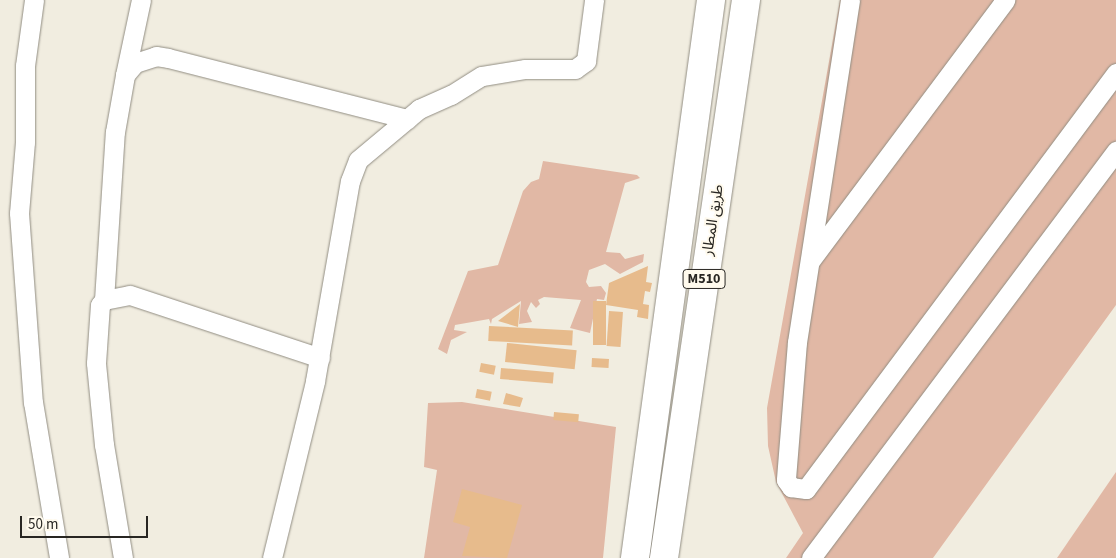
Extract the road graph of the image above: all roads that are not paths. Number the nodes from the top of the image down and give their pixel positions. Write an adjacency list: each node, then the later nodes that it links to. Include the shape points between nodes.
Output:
1 (34, 0): 15 (lane, via 25,66 25,142 19,213 34,402)
2 (140, 0): 9 (lane)
3 (594, 0): 10 (lane, via 586,61 574,69 524,69 482,76)
4 (711, 0): 18 (highway, M510)
5 (746, 0): 19 (highway, طريق المطار / M510)
6 (850, 0): 12 (lane)
7 (1005, 0): 12 (lane)
8 (1116, 73): 12 (lane, via 806,489 790,487 786,480 792,391)
9 (125, 75): 10 (lane, via 135,63 156,56); 13 (lane, via 115,132)
10 (407, 119): 14 (lane, via 358,160 350,181)
11 (1116, 151): 20 (lane)
12 (808, 263)
13 (104, 300): 14 (lane, via 130,295); 16 (lane, via 100,305 96,363 104,445)
14 (320, 358): 17 (lane)
15 (59, 558)
16 (123, 558)
17 (272, 558)
18 (635, 558)
19 (664, 558)
20 (811, 558)

